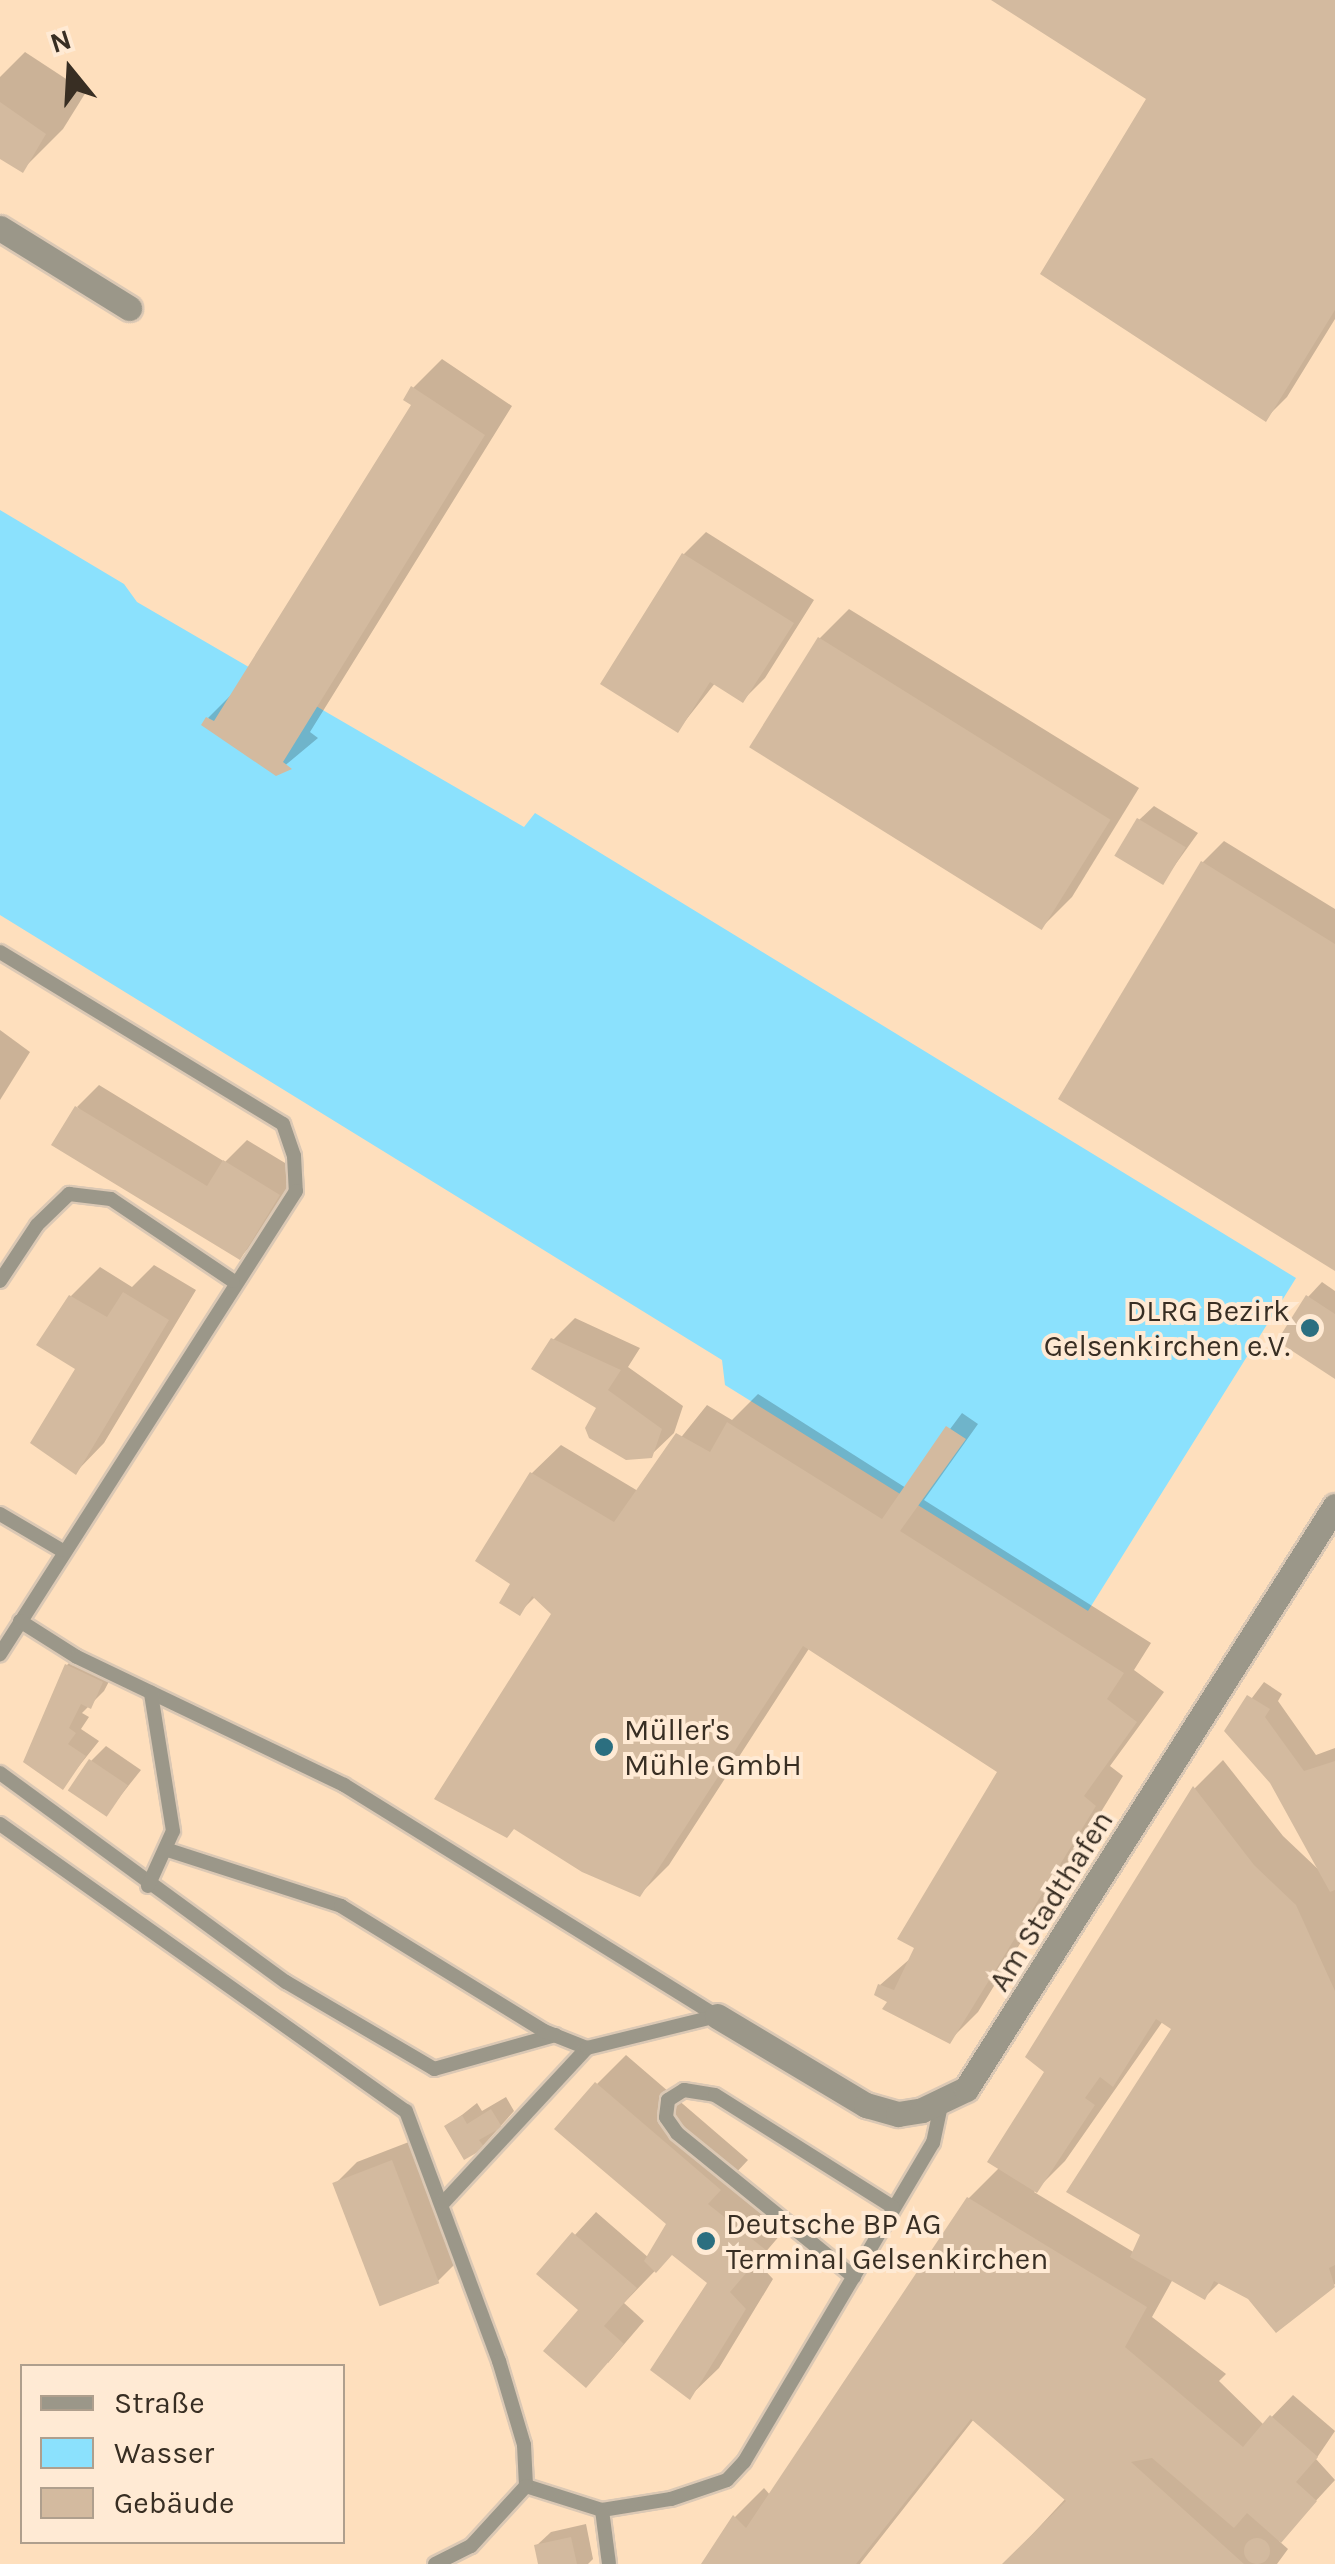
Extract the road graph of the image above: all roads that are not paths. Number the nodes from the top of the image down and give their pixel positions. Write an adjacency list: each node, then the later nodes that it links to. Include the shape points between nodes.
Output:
1 (0, 228): 2 (street)
2 (128, 308)
3 (0, 952): 5 (lane, via 283,1124 296,1191)
4 (0, 1281): 5 (lane, via 37,1224 68,1194 111,1199)
5 (233, 1281): 8 (lane)
6 (1335, 1506): 19 (street, Am Stadthafen, via 992,2055 966,2090)
7 (0, 1514): 8 (lane)
8 (61, 1550): 9 (lane)
9 (20, 1621): 10 (lane); 11 (lane)
10 (0, 1654)
11 (150, 1693): 14 (lane, via 174,1831); 16 (lane, via 344,1785)
12 (0, 1773): 15 (lane)
13 (0, 1824): 20 (lane, via 406,2111)
14 (168, 1850): 15 (lane); 17 (lane, via 342,1906)
15 (148, 1886): 17 (lane, via 286,1982 434,2069)
16 (717, 2016): 18 (lane); 19 (street, via 866,2105 898,2114)
17 (555, 2036): 18 (lane)
18 (587, 2048): 20 (lane)
19 (941, 2106): 21 (lane, via 934,2144)
20 (442, 2203): 23 (lane, via 524,2445)
21 (893, 2207): 22 (lane); 22 (lane, via 715,2096 684,2090 668,2100 666,2117 677,2134)
22 (854, 2277): 24 (lane, via 728,2480 671,2499)
23 (526, 2486): 24 (lane); 25 (lane, via 471,2546)
24 (602, 2510): 26 (lane)
25 (435, 2564)
26 (608, 2564)

